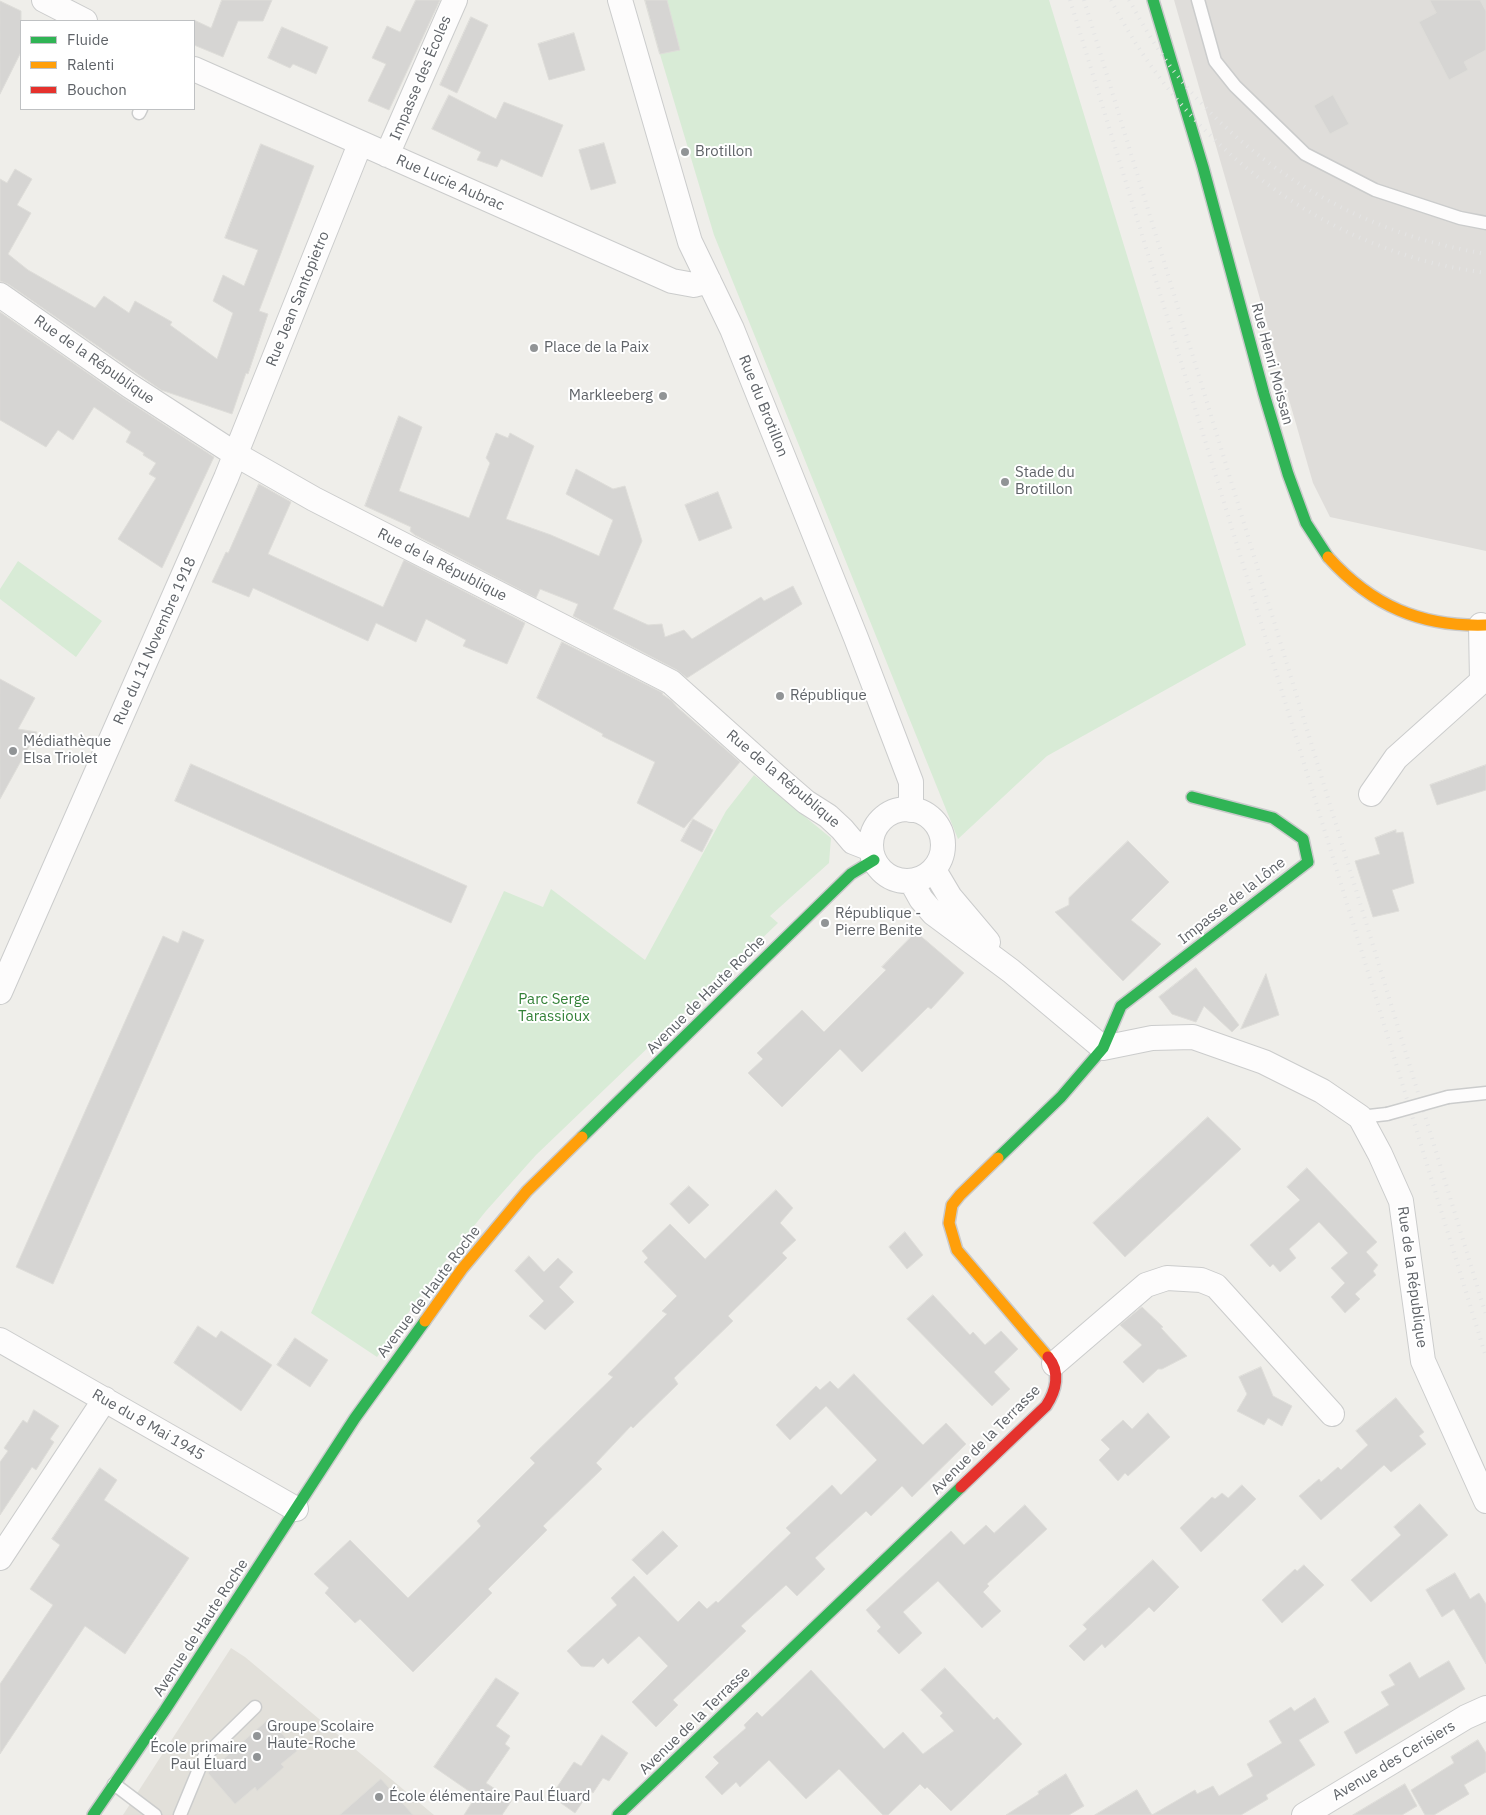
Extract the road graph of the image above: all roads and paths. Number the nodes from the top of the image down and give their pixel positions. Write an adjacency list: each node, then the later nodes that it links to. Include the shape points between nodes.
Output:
1 (44, 0): 6 (street)
2 (455, 0): 9 (street, Impasse des Écoles)
3 (620, 0): 11 (street, Rue du Brotillon, via 690,242)
4 (1153, 0): 14 (street, Rue Henri Moissan, via 1188,114 1277,440 1306,522 1338,569 1376,599 1412,616 1435,622)
5 (1198, 0): 10 (lane, via 1215,61 1235,86 1305,154 1376,190 1460,218)
6 (84, 20)
7 (195, 69): 8 (street, Rue Lucie Aubrac)
8 (360, 144): 9 (street, Rue Lucie Aubrac); 13 (street, Rue Jean Santopietro)
9 (387, 155): 11 (street, Rue Lucie Aubrac, via 672,281 694,284)
10 (1486, 223)
11 (709, 281): 17 (street, Rue du Brotillon, via 739,347 911,782)
12 (0, 295): 13 (street, Rue de la République, via 130,386)
13 (236, 454): 18 (street, Rue de la République, via 314,499 671,682 791,790 842,829 853,842); 22 (street, Rue du 11 Novembre 1918)
14 (1483, 625): 15 (street, via 1482,681 1396,758)
15 (1372, 794)
16 (1192, 798): 23 (street, Impasse de la Lône, via 1273,818 1303,839 1308,862 1121,1006)
17 (911, 810): 18 (street, via 886,816 877,825 872,836); 19 (street, via 933,820 940,830 942,854)
18 (873, 854): 20 (street, via 880,869 889,877); 31 (street, Avenue de Haute Roche, via 527,1191 462,1269 355,1418)
19 (934, 870): 20 (street); 21 (street, via 950,896)
20 (911, 881): 21 (street, via 933,913)
21 (1011, 971): 23 (street)
22 (0, 992)
23 (1103, 1048): 25 (street, Rue de la République, via 1152,1038 1193,1037 1264,1062 1322,1090); 27 (street, via 1061,1097 960,1195 952,1205 949,1223 957,1250)
24 (1486, 1094): 25 (lane, bridge, via 1448,1097 1387,1114)
25 (1360, 1117): 30 (street, Rue de la République, via 1402,1201 1423,1362)
26 (0, 1340): 28 (street, Rue du 8 Mai 1945)
27 (1054, 1364): 29 (street, via 1146,1285 1167,1278 1202,1280 1216,1286); 39 (street, Avenue de la Terrasse, via 1056,1388 1046,1406)
28 (105, 1400): 31 (street, Rue du 8 Mai 1945); 32 (street)
29 (1332, 1414)
30 (1486, 1501)
31 (296, 1510): 35 (street, Avenue de Haute Roche)
32 (0, 1558)
33 (255, 1707): 38 (lane, via 204,1757)
34 (1486, 1708): 40 (street, Avenue des Cerisiers)
35 (114, 1784): 36 (street, Avenue de Haute Roche); 37 (lane)
36 (93, 1815)
37 (155, 1815)
38 (180, 1815)
39 (618, 1815)
40 (1304, 1815)

